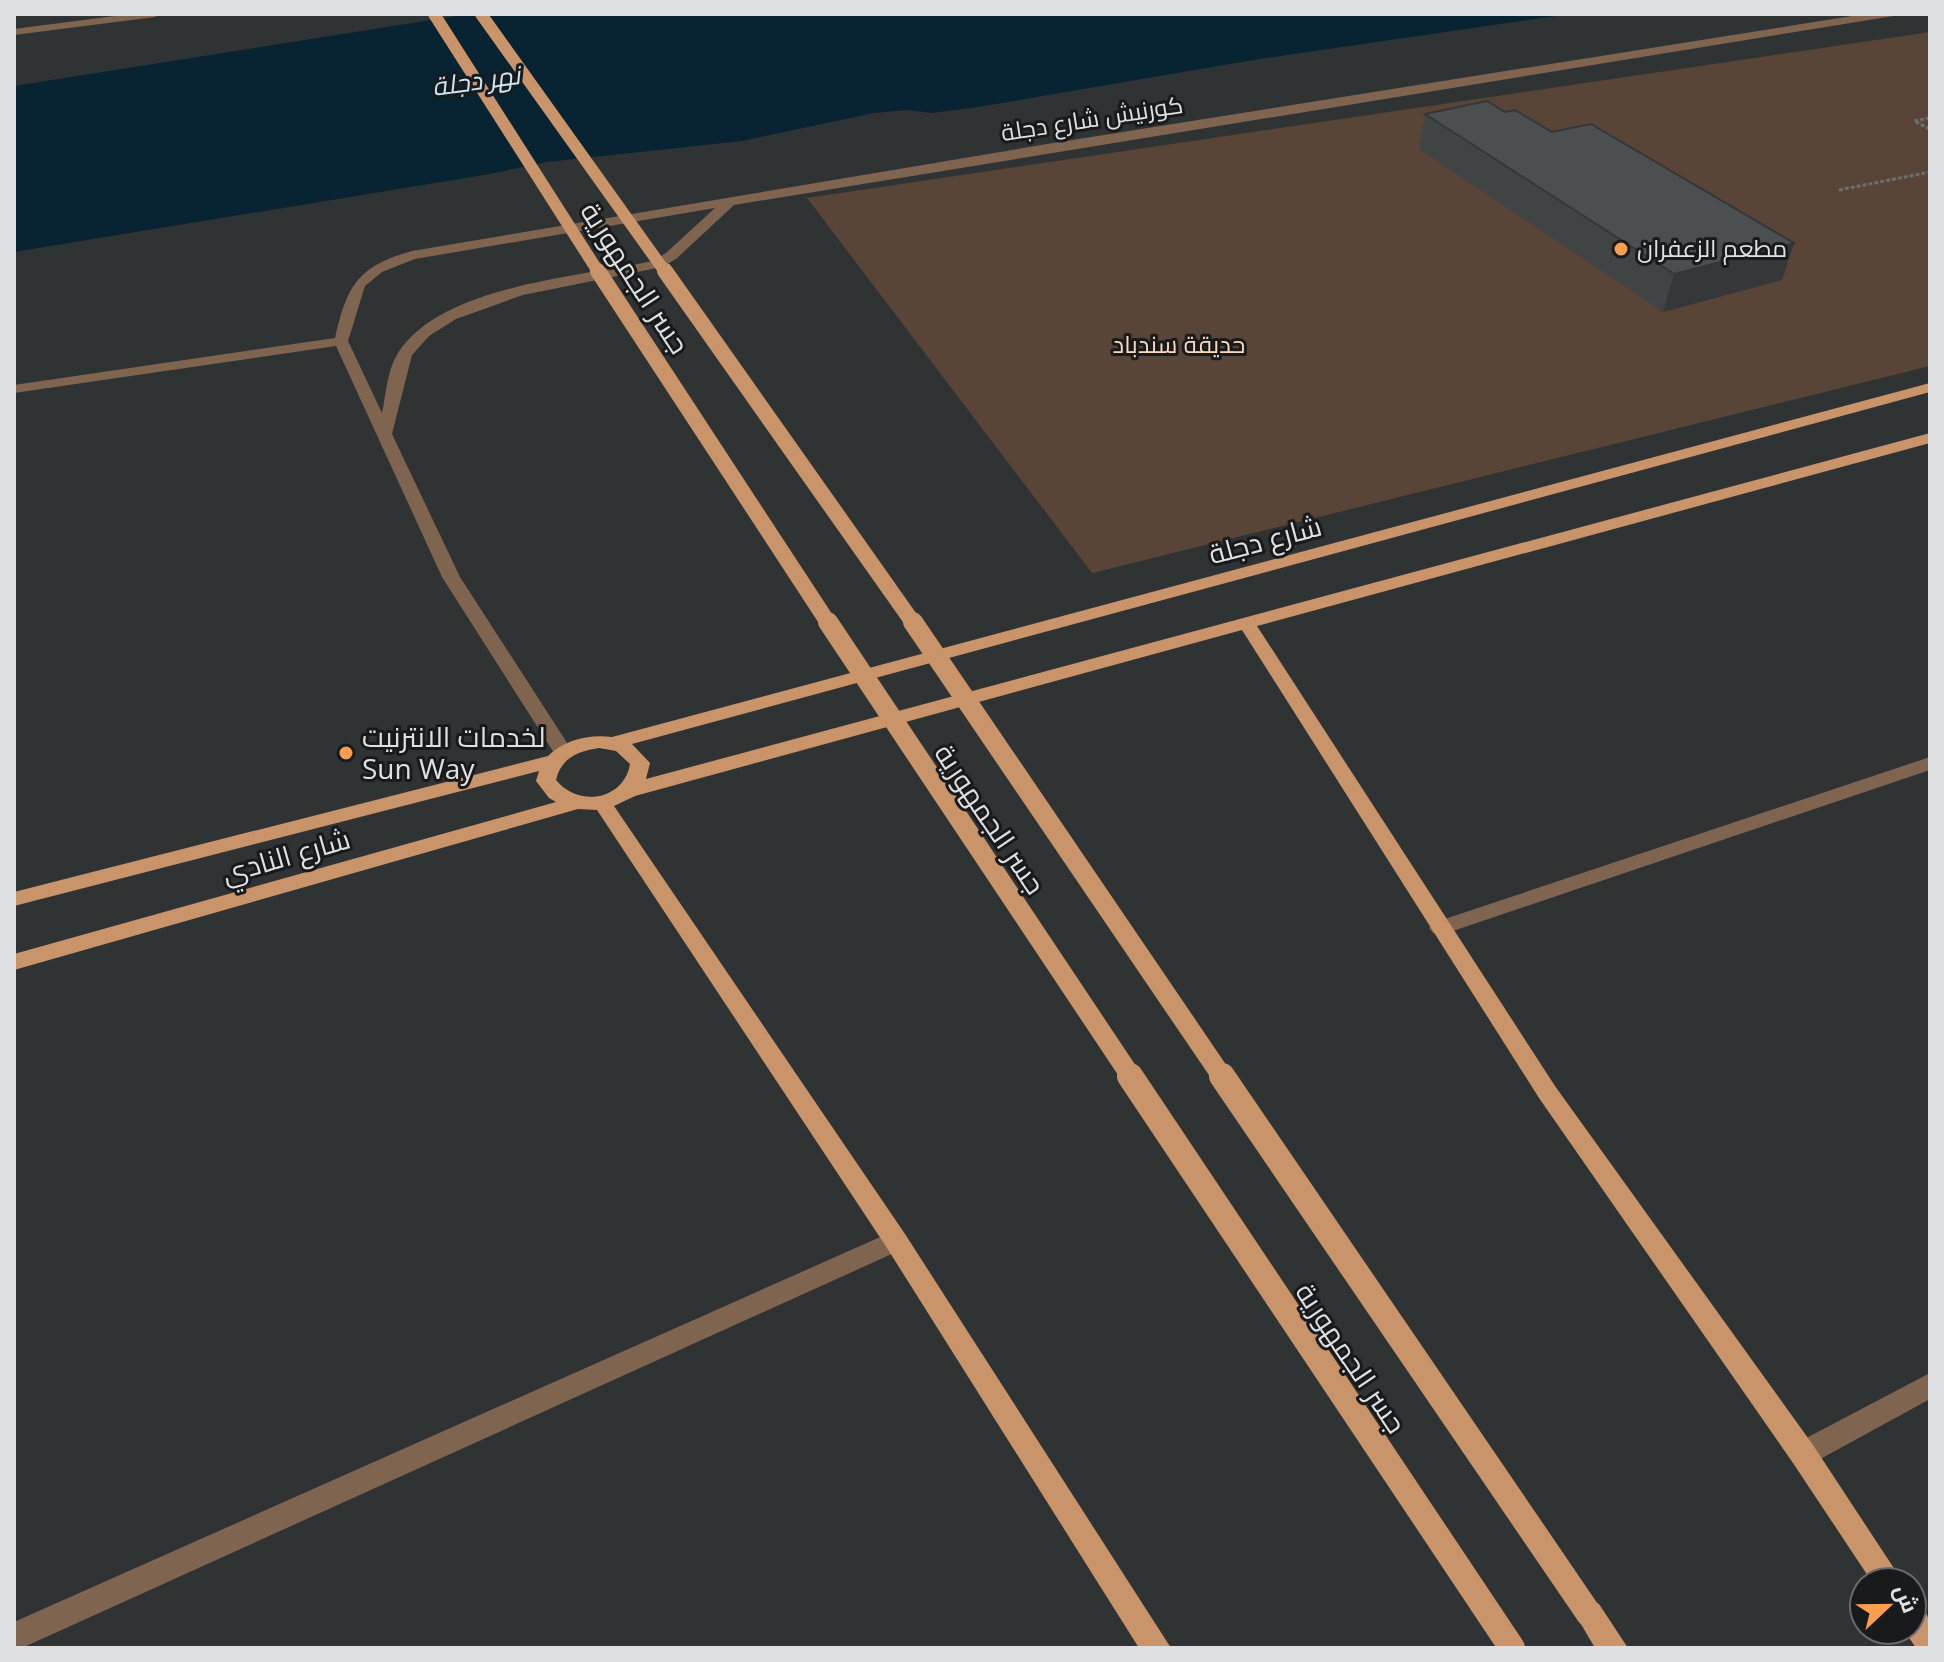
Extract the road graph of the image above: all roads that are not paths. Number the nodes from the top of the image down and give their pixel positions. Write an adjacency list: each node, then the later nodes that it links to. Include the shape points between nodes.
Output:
1 (155, 14): 5 (street)
2 (434, 14): 28 (main road, جسر الجمهورية, bridge, via 759,521)
3 (481, 14): 29 (main road, جسر الجمهورية, bridge, via 850,530)
4 (1901, 14): 6 (street, كورنيش شارع دجلة)
5 (14, 32)
6 (730, 201): 7 (street, كورنيش شارع دجلة, via 412,255 376,268 353,288); 10 (street, via 657,264 498,296 428,329 404,355)
7 (341, 341): 9 (street); 10 (street)
8 (1930, 387): 13 (main road, شارع دجلة)
9 (14, 389)
10 (386, 432): 14 (street, via 451,577)
11 (1930, 438): 12 (main road)
12 (1246, 623): 16 (main road); 20 (main road)
13 (613, 743): 14 (main road, via 584,743); 16 (main road, via 640,763 636,782)
14 (558, 756): 18 (main road, via 546,781 558,798); 19 (main road, شارع النادي)
15 (1930, 763): 20 (street)
16 (627, 791): 17 (main road)
17 (602, 803): 18 (main road); 22 (main road)
18 (573, 804): 21 (main road, شارع النادي)
19 (14, 899)
20 (1440, 928): 24 (main road, via 1547,1092)
21 (14, 962)
22 (896, 1241): 26 (street); 27 (main road)
23 (1930, 1385): 24 (street)
24 (1803, 1454): 25 (main road)
25 (1878, 1566)
26 (14, 1637)
27 (1156, 1648)
28 (1512, 1648)
29 (1613, 1648)

